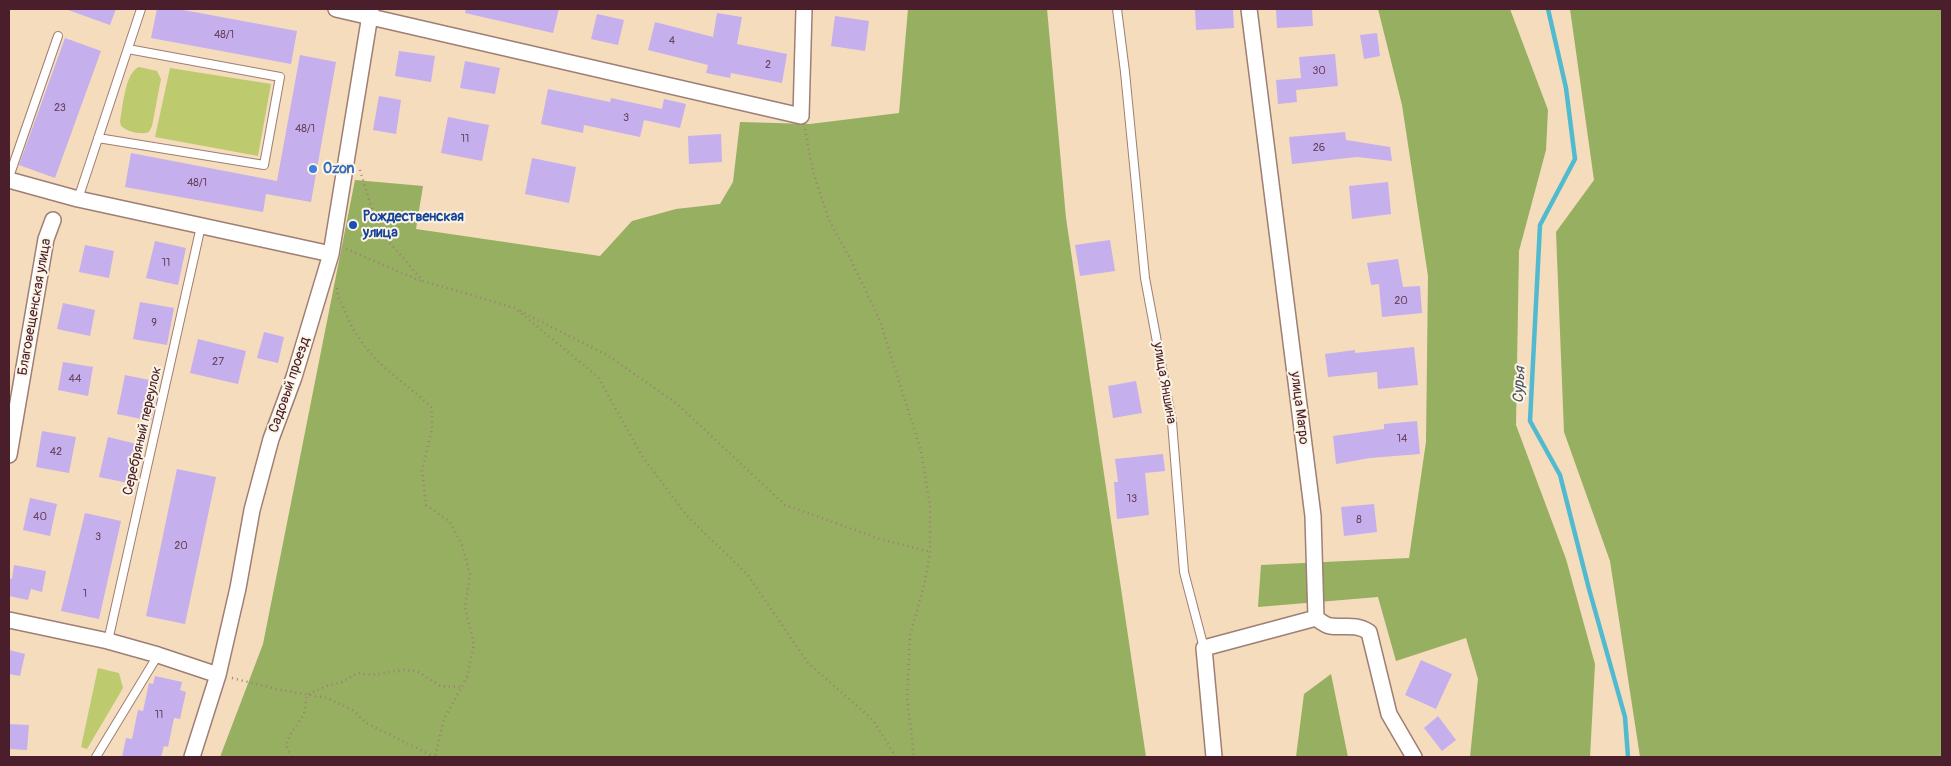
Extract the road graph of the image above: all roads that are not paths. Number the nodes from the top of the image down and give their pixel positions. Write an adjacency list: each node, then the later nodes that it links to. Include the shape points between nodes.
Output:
1 (141, 9): 8 (lane)
2 (336, 9): 6 (street)
3 (804, 9): 6 (street, via 801,116)
4 (1117, 9): 19 (lane, улица Яншина, via 1145,278 1172,422 1184,572)
5 (1249, 9): 16 (street, улица Магро, via 1313,516)
6 (370, 12): 14 (street, Садовый проезд)
7 (58, 36): 10 (lane)
8 (128, 49): 9 (lane); 9 (lane, via 280,77 264,165)
9 (98, 138): 11 (lane)
10 (9, 179): 11 (street)
11 (78, 199): 13 (street)
12 (52, 220): 15 (street, Благовещенская улица)
13 (201, 226): 14 (street); 18 (lane, Серебряный переулок)
14 (332, 249): 21 (street, Садовый проезд, via 294,377 271,438 252,510)
15 (9, 455)
16 (1316, 618): 19 (street); 25 (street, via 1328,626 1352,626 1369,632 1390,714)
17 (9, 620): 18 (street)
18 (108, 641): 20 (street)
19 (1204, 648): 24 (street, улица Яншина)
20 (158, 655): 21 (street); 22 (lane)
21 (218, 675): 23 (street, Садовый проезд)
22 (96, 757)
23 (192, 757)
24 (1214, 757)
25 (1414, 757)

